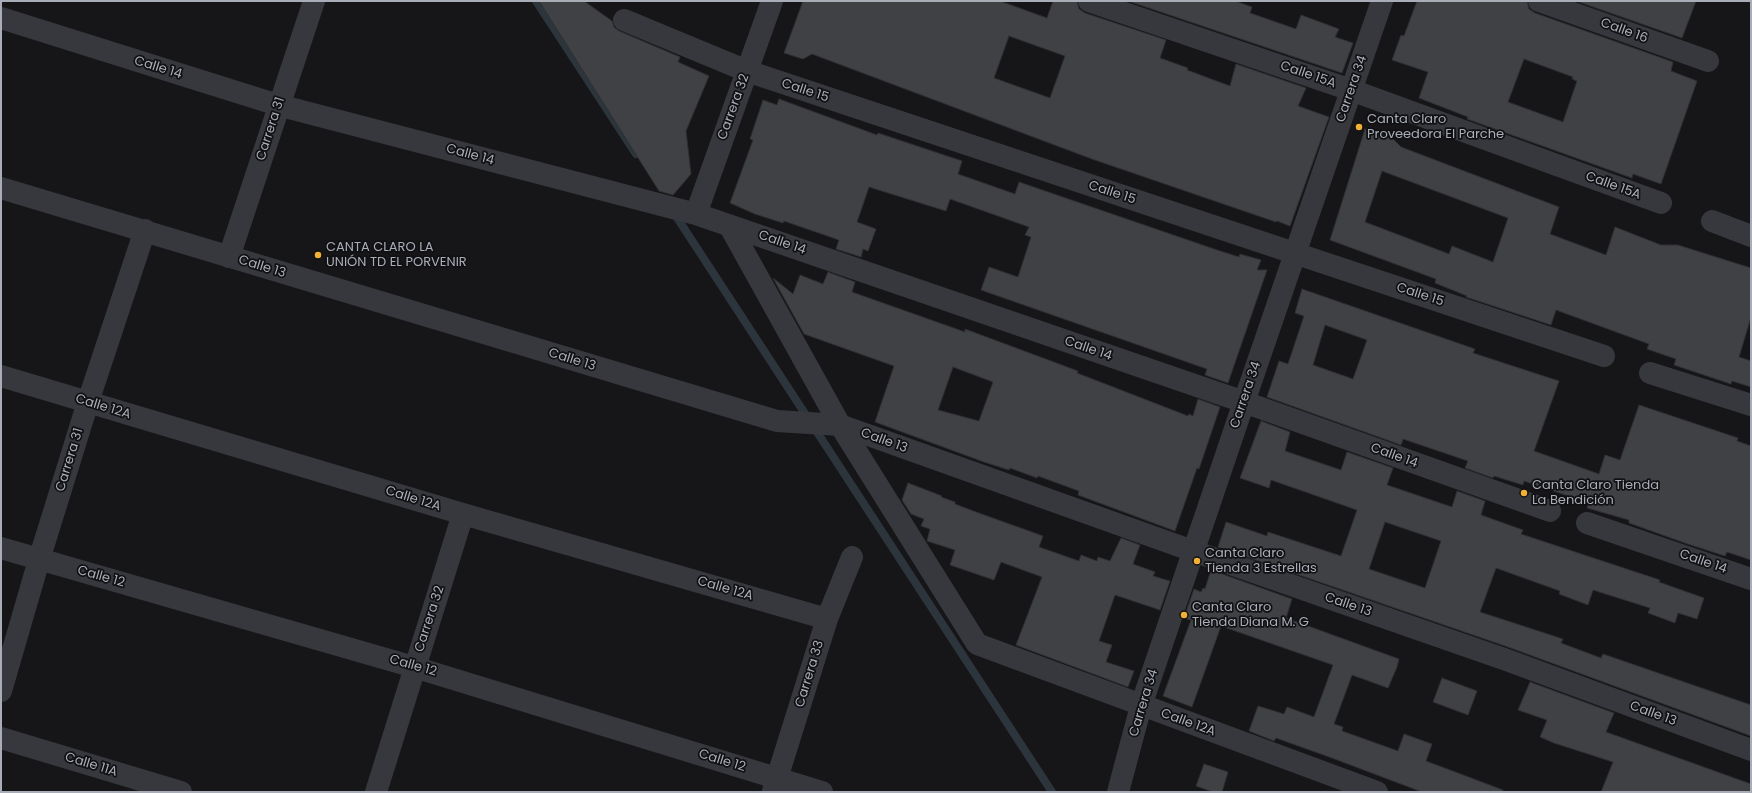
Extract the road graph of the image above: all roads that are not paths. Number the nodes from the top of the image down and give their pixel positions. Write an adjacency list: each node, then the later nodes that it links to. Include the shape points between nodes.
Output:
1 (314, 1): 11 (street, Carrera 31)
2 (772, 1): 9 (street, Carrera 32)
3 (1089, 1): 10 (street, Calle 15A)
4 (1382, 1): 10 (street, Carrera 34)
5 (1539, 1): 8 (street, Calle 16)
6 (1, 18): 11 (street, Calle 14)
7 (624, 20): 9 (street, Calle 15)
8 (1708, 61)
9 (747, 71): 14 (street, Carrera 32); 19 (street, Calle 15)
10 (1351, 90): 13 (street, Calle 15A); 19 (street, Carrera 34)
11 (278, 105): 14 (street, Calle 14); 20 (street, Carrera 31)
12 (1, 188): 17 (street, Calle 13)
13 (1660, 203)
14 (689, 212): 16 (street, Calle 14)
15 (1712, 222): 18 (street)
16 (729, 225): 25 (street, Calle 14); 27 (street)
17 (145, 230): 20 (street, Calle 13); 24 (street, Carrera 31)
18 (1751, 236)
19 (1296, 254): 21 (street, Calle 15); 25 (street, Carrera 34)
20 (229, 257): 27 (street, Calle 13, via 777,421)
21 (1604, 356)
22 (1650, 373): 26 (street)
23 (1, 376): 24 (street, Calle 12A)
24 (88, 402): 29 (street, Calle 12A); 34 (street, Carrera 31)
25 (1244, 402): 28 (street, Calle 14); 32 (street, Carrera 34)
26 (1751, 405)
27 (833, 424): 32 (street, Calle 13); 39 (street, Calle 12A, via 977,644)
28 (1550, 511)
29 (463, 514): 36 (street, Calle 12A); 37 (street, Carrera 32)
30 (1586, 523): 35 (street, Calle 14)
31 (1, 548): 34 (street, Calle 12)
32 (1194, 551): 39 (street, Carrera 34); 41 (street, Calle 13, via 1504,659)
33 (852, 557): 36 (street, Carrera 33)
34 (39, 560): 37 (street, Calle 12); 38 (street, Carrera 31)
35 (1751, 579)
36 (827, 619): 42 (street, Carrera 33)
37 (414, 667): 42 (street, Calle 12); 44 (street, Carrera 32)
38 (1, 691)
39 (1141, 706): 46 (street, Carrera 34); 47 (street, Calle 12A)
40 (1, 738): 43 (street, Calle 11A)
41 (1751, 750)
42 (775, 785): 45 (street, Calle 12)
43 (182, 792)
44 (376, 792)
45 (822, 792)
46 (1118, 792)
47 (1377, 792)

